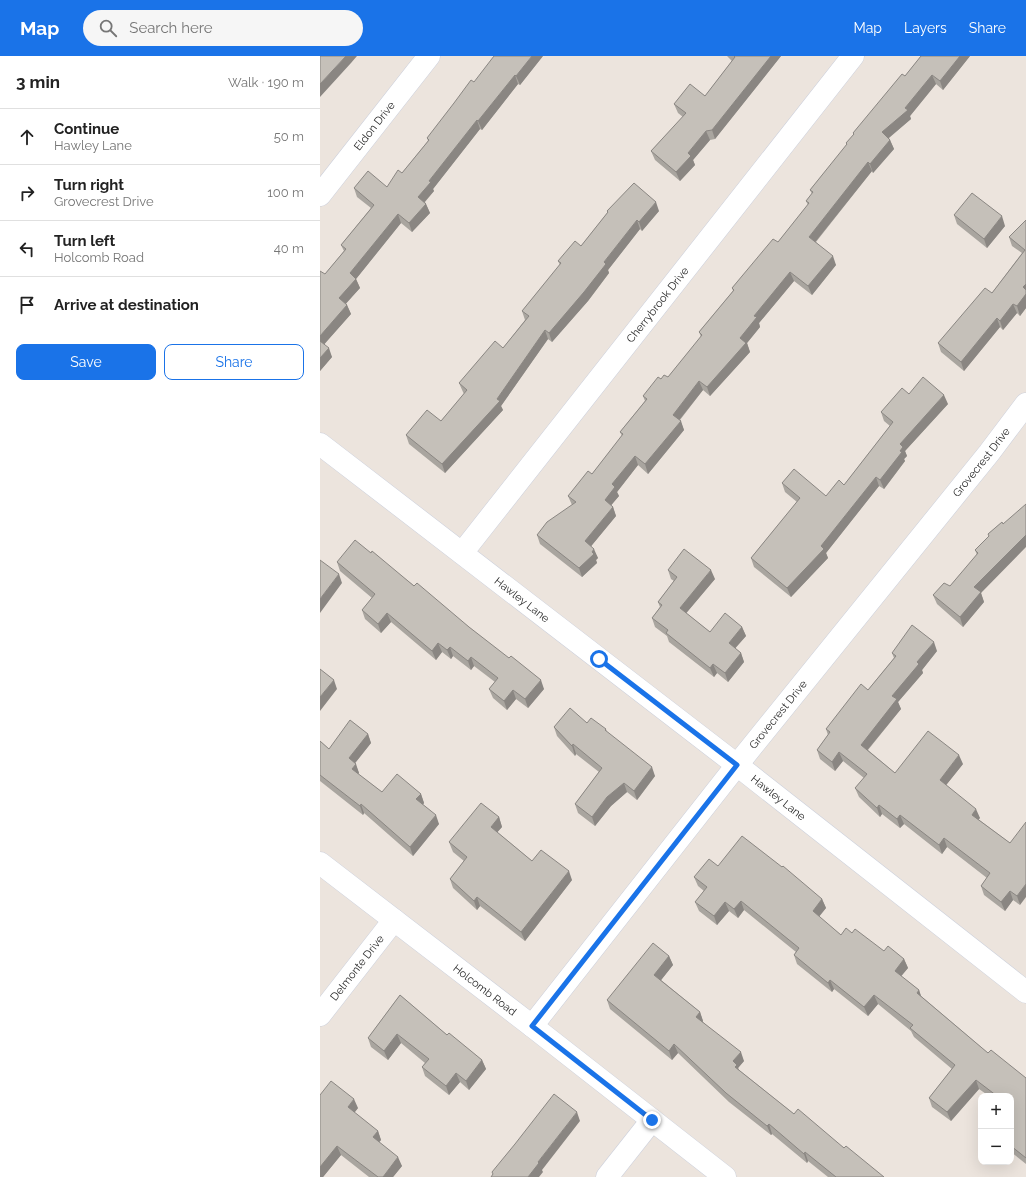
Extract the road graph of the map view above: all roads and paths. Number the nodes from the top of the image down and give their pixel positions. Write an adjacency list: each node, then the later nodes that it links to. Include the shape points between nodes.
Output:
1 (429, 56): 3 (street, Eldon Drive)
2 (854, 56): 8 (street, Cherrybrook Drive)
3 (320, 195)
4 (1026, 404): 7 (street, Grovecrest Drive)
5 (1026, 426): 7 (street)
6 (320, 444): 8 (street, Hawley Lane)
7 (988, 453): 9 (street, Grovecrest Drive)
8 (462, 553): 9 (street, Hawley Lane)
9 (737, 765): 12 (street, Hawley Lane); 14 (street, Grovecrest Drive)
10 (320, 863): 11 (street, Holcomb Road)
11 (394, 920): 13 (street, Delmonte Drive); 14 (street, Holcomb Road)
12 (1026, 992)
13 (320, 1015)
14 (532, 1026): 15 (street, Holcomb Road)
15 (652, 1120): 16 (street); 17 (street, Holcomb Road)
16 (607, 1177)
17 (725, 1177)

